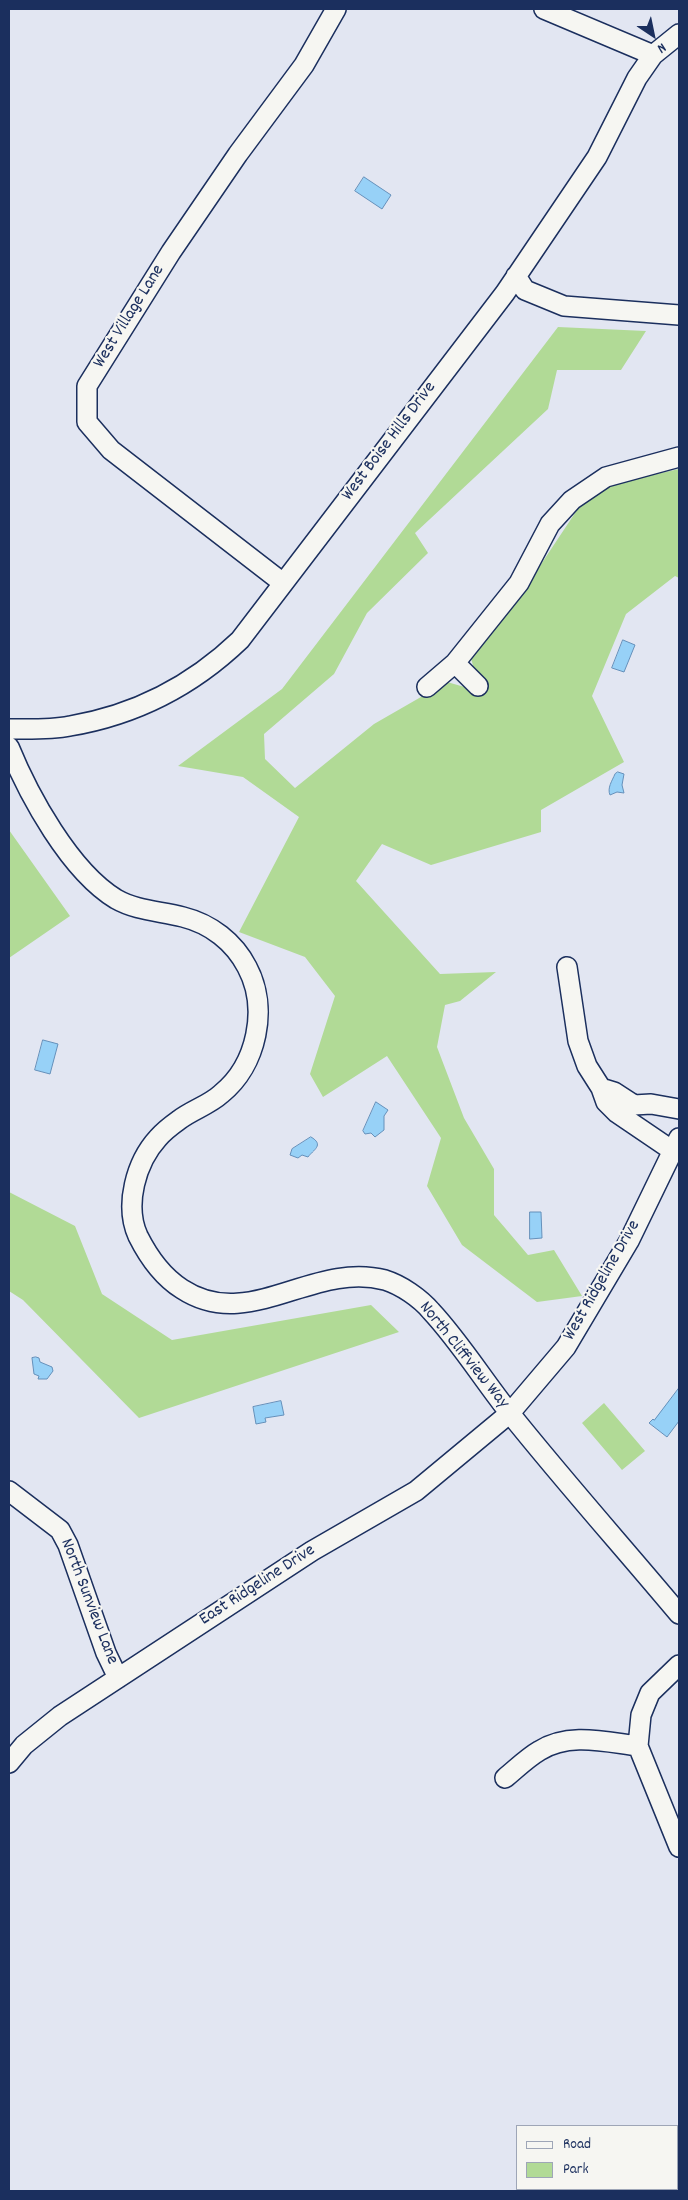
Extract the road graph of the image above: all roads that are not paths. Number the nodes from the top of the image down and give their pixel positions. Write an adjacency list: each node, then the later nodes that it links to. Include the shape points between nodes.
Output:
1 (336, 9): 8 (street, West Village Lane, via 304,65 171,252 87,386 87,422 111,450)
2 (544, 9): 4 (street)
3 (679, 34): 4 (street, West Boise Hills Drive)
4 (652, 55): 5 (street, West Boise Hills Drive, via 597,157)
5 (516, 276): 6 (street, via 524,290 564,306); 8 (street, West Boise Hills Drive)
6 (679, 315)
7 (679, 457): 9 (street, via 606,477 572,500 550,524 518,583)
8 (283, 582): 12 (street, West Boise Hills Drive, via 229,651 191,680 159,698 69,727)
9 (455, 663): 10 (street); 11 (street)
10 (427, 686)
11 (478, 686)
12 (9, 730)
13 (9, 747): 20 (street, North Cliffview Way, via 23,781 71,858 95,885 119,901 145,910 185,917 207,926 239,954 256,987 257,1027 251,1054 236,1079 220,1095 157,1138 142,1162 131,1212 137,1234 151,1258 172,1282 196,1298 228,1305 254,1302 329,1279 354,1276 386,1280 409,1292 430,1309)
14 (567, 967): 15 (street, via 578,1041 587,1066)
15 (601, 1088): 16 (street, via 634,1105); 18 (street, via 606,1102)
16 (644, 1105): 17 (street); 18 (street)
17 (679, 1110)
18 (634, 1124): 19 (street)
19 (676, 1144): 20 (street, West Ridgeline Drive, via 629,1241 566,1346)
20 (510, 1413): 22 (street, North Cliffview Way); 24 (street, East Ridgeline Drive, via 416,1491 312,1551)
21 (9, 1491): 24 (street, North Sunview Lane, via 60,1530)
22 (679, 1614)
23 (679, 1665): 25 (street, via 650,1694 641,1715)
24 (118, 1678): 26 (street, East Ridgeline Drive, via 41,1730)
25 (638, 1746): 27 (street, via 574,1739 557,1742 539,1751); 28 (street)
26 (9, 1763)
27 (505, 1778)
28 (679, 1847)

